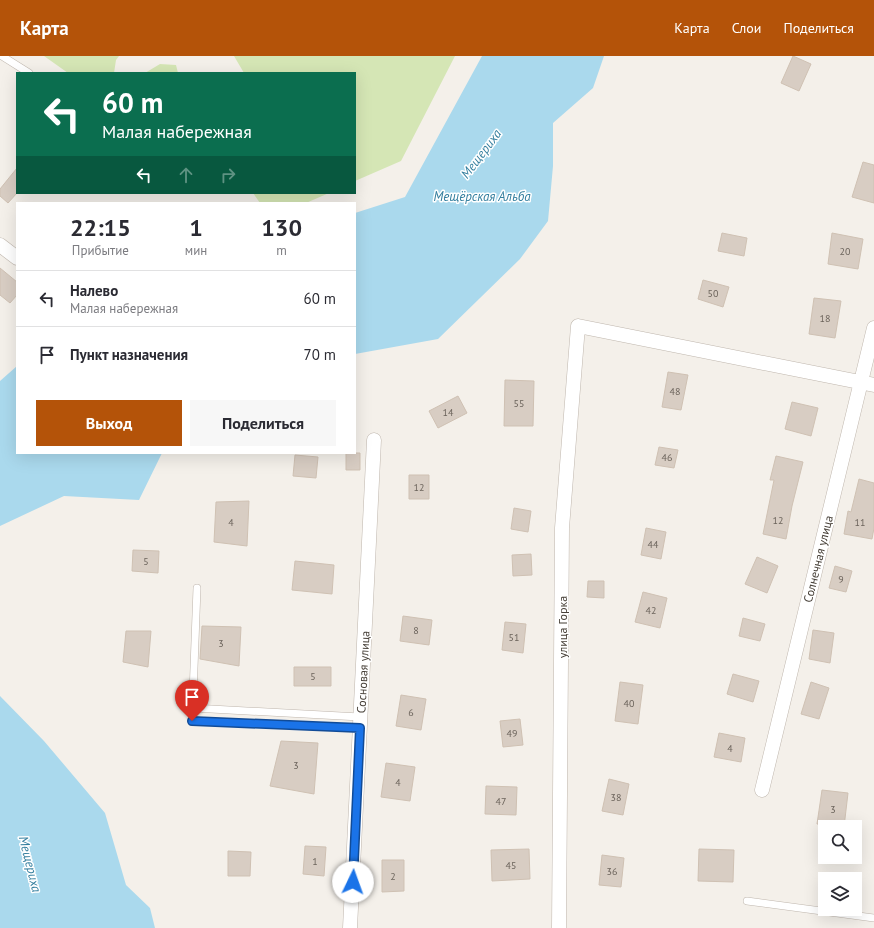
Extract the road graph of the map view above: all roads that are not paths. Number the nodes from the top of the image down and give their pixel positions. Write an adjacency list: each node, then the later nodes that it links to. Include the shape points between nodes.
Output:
1 (2, 56): 2 (lane)
2 (27, 72)
3 (0, 245): 4 (street)
4 (16, 257)
5 (874, 328): 6 (street, Солнечная улица)
6 (867, 383): 11 (street, Солнечная улица); 15 (street, улица Горка, via 578,326 562,528)
7 (374, 440): 10 (street, Сосновая улица)
8 (197, 588): 9 (lane)
9 (192, 708): 10 (lane); 10 (lane, via 192,721)
10 (360, 723): 14 (street, Сосновая улица)
11 (762, 790)
12 (747, 901): 13 (lane)
13 (874, 918)
14 (350, 928)
15 (560, 928)

